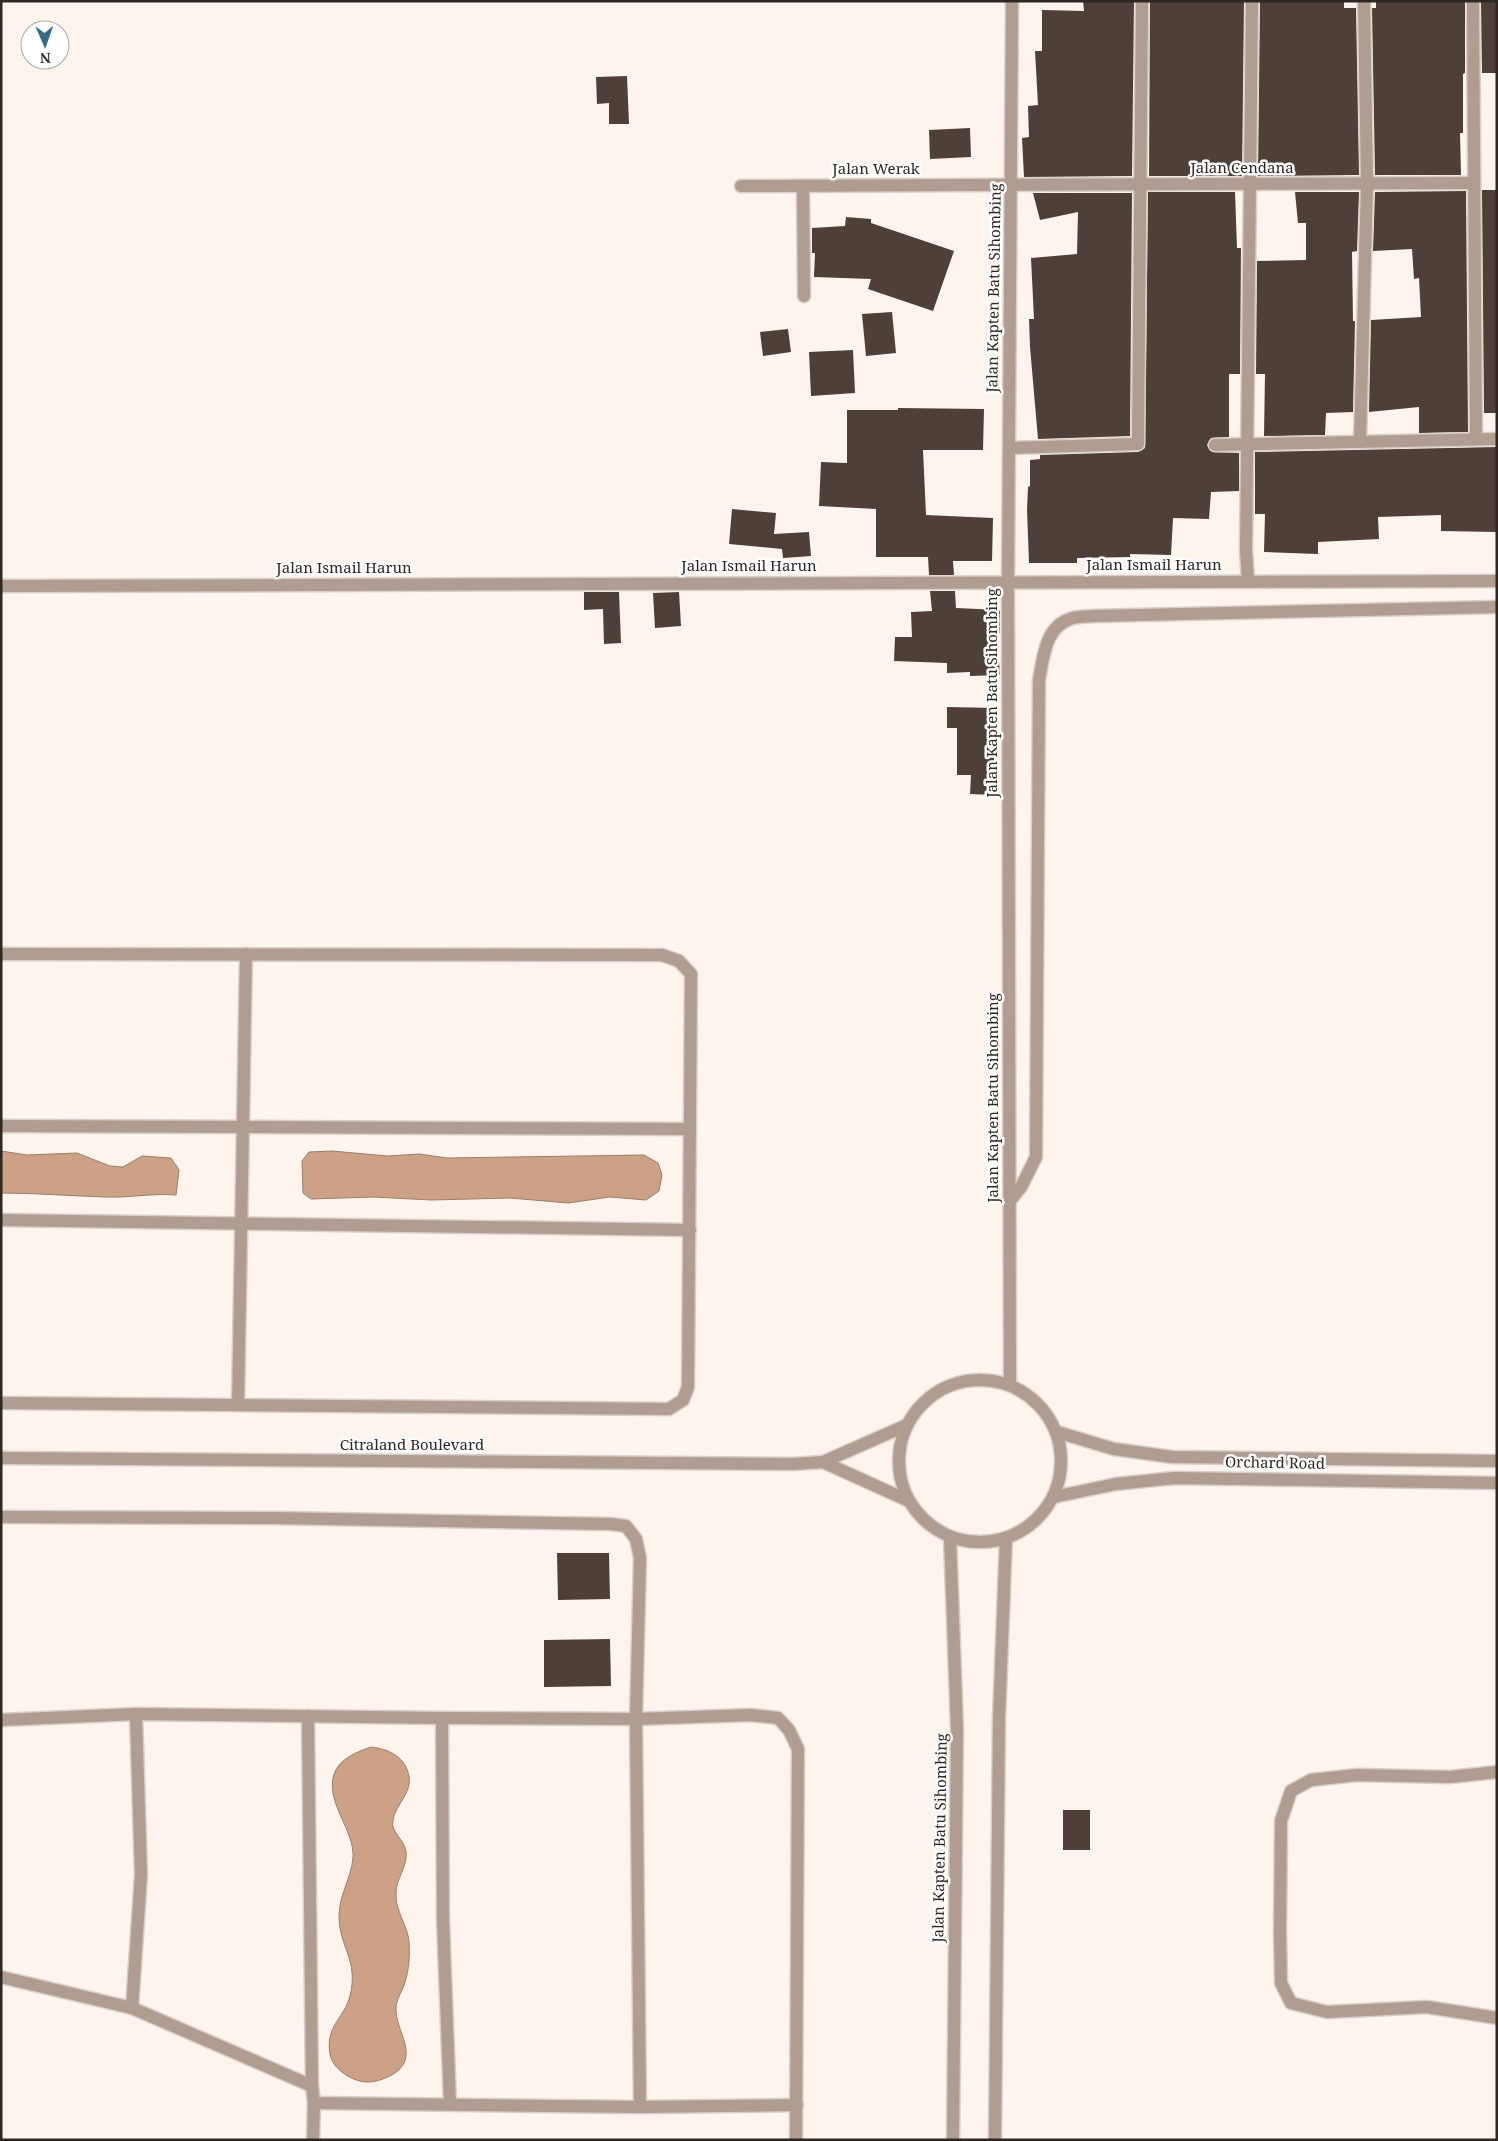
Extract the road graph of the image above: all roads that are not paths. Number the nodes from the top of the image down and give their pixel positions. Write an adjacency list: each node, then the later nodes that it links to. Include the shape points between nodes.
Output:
1 (1012, 1): 9 (street, Jalan Kapten Batu Sihombing)
2 (1142, 1): 10 (street)
3 (1252, 1): 7 (street)
4 (1364, 1): 8 (street)
5 (1473, 1): 6 (street)
6 (1474, 183): 8 (street, Jalan Cendana); 15 (street)
7 (1250, 184): 8 (street, Jalan Cendana); 10 (street, Jalan Cendana); 18 (street)
8 (1367, 184): 16 (street)
9 (1011, 185): 10 (street, Jalan Cendana); 12 (street, Jalan Werak); 19 (street, Jalan Kapten Batu Sihombing)
10 (1140, 185): 19 (street, via 1138,444)
11 (741, 186): 12 (street, Jalan Werak)
12 (803, 186): 13 (street)
13 (804, 296)
14 (1497, 439): 15 (street)
15 (1476, 440): 16 (street)
16 (1360, 442): 18 (street)
17 (1215, 445): 18 (street)
18 (1247, 445): 21 (street)
19 (1008, 448): 20 (street, Jalan Kapten Batu Sihombing)
20 (1008, 581): 21 (street, Jalan Ismail Harun); 23 (street, Jalan Ismail Harun); 30 (street, Jalan Kapten Batu Sihombing)
21 (1248, 581): 22 (street, Jalan Ismail Harun)
22 (1497, 581)
23 (1, 586)
24 (1497, 607): 30 (street, via 1094,616 1069,619 1057,628 1045,646 1039,680 1036,1157 1021,1187)
25 (1, 954): 26 (street)
26 (246, 954): 28 (street); 29 (street, via 662,955 679,961 691,974)
27 (1, 1126): 28 (street)
28 (243, 1127): 29 (street); 32 (street)
29 (690, 1129): 33 (street)
30 (1009, 1202): 34 (street, Jalan Kapten Batu Sihombing)
31 (1, 1220): 32 (street)
32 (241, 1223): 33 (street); 36 (street)
33 (690, 1230): 36 (street, via 688,1387 683,1400 669,1409)
34 (1010, 1386): 37 (street, via 990,1381 951,1385 918,1408); 38 (street, via 1038,1404)
35 (1, 1403): 36 (street)
36 (238, 1405)
37 (907, 1425): 41 (street, Citraland Boulevard); 44 (street, via 898,1463)
38 (1057, 1432): 40 (street, Orchard Road, via 1114,1449 1172,1457); 43 (street, via 1062,1465)
39 (1, 1458): 41 (street, Citraland Boulevard, via 625,1461 731,1465)
40 (1497, 1461)
41 (823, 1462): 44 (street, Citraland Boulevard)
42 (1497, 1483): 43 (street, Orchard Road, via 1174,1478 1116,1484)
43 (1054, 1497): 47 (street, via 1034,1522)
44 (909, 1501): 46 (street, via 920,1516)
45 (1, 1517): 51 (street, via 294,1518 626,1526 636,1539 640,1558)
46 (950, 1537): 47 (street, via 978,1542); 64 (street, Jalan Kapten Batu Sihombing, via 957,1728)
47 (1006, 1538): 65 (street, via 999,1718)
48 (136, 1714): 49 (street); 52 (street); 55 (street, via 141,1875)
49 (308, 1716): 50 (street); 57 (street)
50 (442, 1718): 51 (street); 59 (street, via 443,1920)
51 (636, 1719): 60 (street, via 751,1715 778,1718 789,1730 798,1749); 61 (street)
52 (1, 1720)
53 (1497, 1772): 56 (street, via 1450,1777 1358,1775 1311,1780 1291,1791 1281,1821 1280,1933 1281,1983 1291,2004 1327,2012 1427,2007)
54 (1, 1977): 55 (street)
55 (132, 2008): 57 (street)
56 (1497, 2018)
57 (312, 2086): 58 (street)
58 (314, 2103): 59 (street); 62 (street)
59 (450, 2104): 61 (street)
60 (796, 2106): 61 (street); 63 (street)
61 (640, 2108)
62 (313, 2140)
63 (796, 2140)
64 (953, 2140)
65 (994, 2140)

